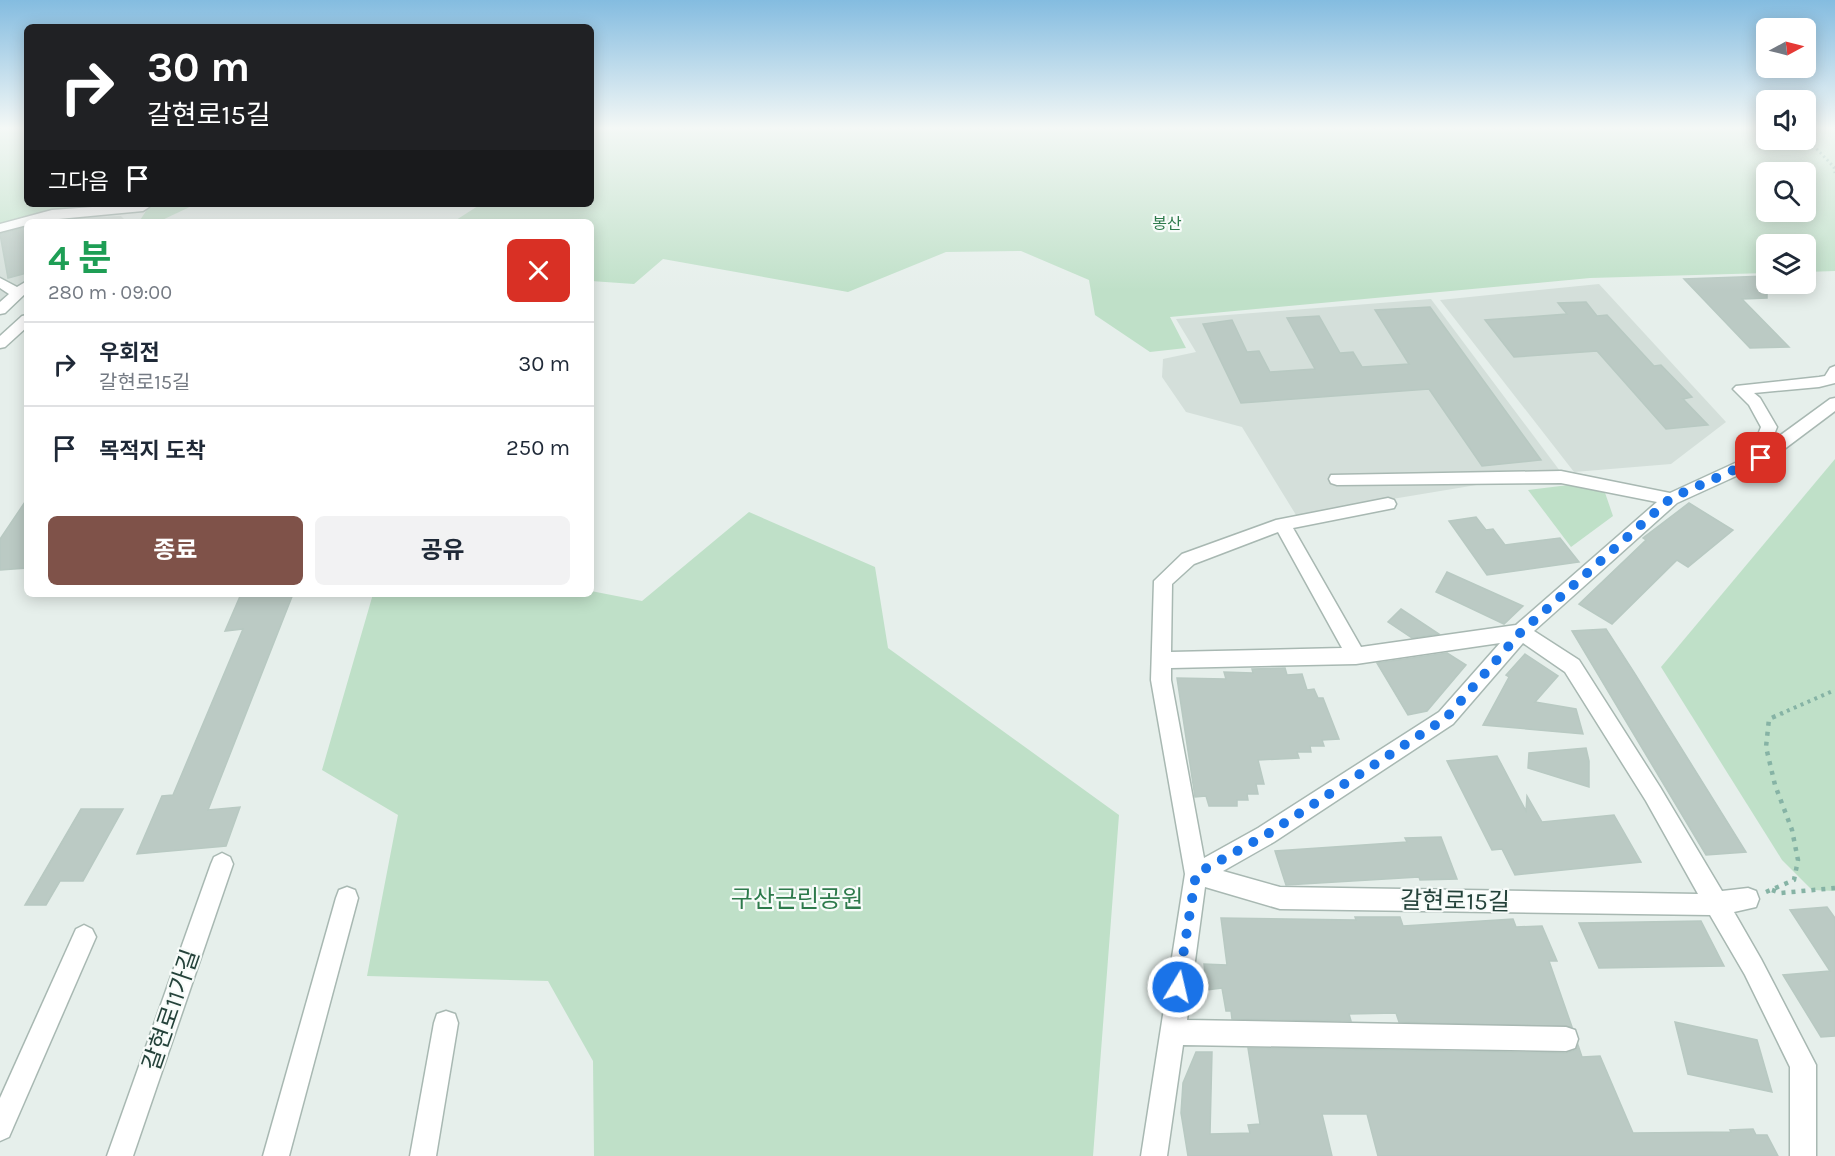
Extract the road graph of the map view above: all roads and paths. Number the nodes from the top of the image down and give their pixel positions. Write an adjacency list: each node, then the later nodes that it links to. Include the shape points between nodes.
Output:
1 (124, 207): 2 (street)
2 (33, 219)
3 (24, 222): 4 (street)
4 (0, 228)
5 (0, 282): 6 (street)
6 (22, 289): 7 (street); 8 (street)
7 (0, 295)
8 (0, 310)
9 (24, 322): 10 (street)
10 (0, 344)
11 (1835, 371): 13 (street, via 1831,379 1819,382 1741,389 1755,402 1769,427 1763,443 1738,459)
12 (1835, 403): 13 (street, via 1761,458)
13 (1725, 474): 15 (street)
14 (1336, 479): 15 (street, via 1561,477)
15 (1671, 498): 18 (street)
16 (1388, 504): 17 (street)
17 (1282, 524): 19 (street); 20 (street, via 1188,559 1163,581)
18 (1521, 632): 19 (street); 23 (street, via 1446,718 1266,835); 28 (street, via 1572,666)
19 (1356, 656): 20 (street)
20 (1161, 660): 23 (street, via 1161,680)
21 (1835, 690): 25 (path, via 1769,719 1766,747 1798,860 1794,880)
22 (222, 864): 34 (street, 갈현로11가길)
23 (1196, 874): 28 (street, 갈현로15길, via 1280,898); 31 (street)
24 (1835, 888): 25 (path, via 1781,893)
25 (1771, 889): 27 (path)
26 (347, 898): 35 (street)
27 (1748, 899): 28 (street, 갈현로15길)
28 (1717, 903): 38 (street, via 1803,1065)
29 (84, 937): 33 (street)
30 (446, 1023): 36 (street)
31 (1171, 1032): 32 (street); 37 (street)
32 (1566, 1039)
33 (0, 1128)
34 (120, 1156)
35 (276, 1156)
36 (423, 1156)
37 (1154, 1156)
38 (1803, 1156)

